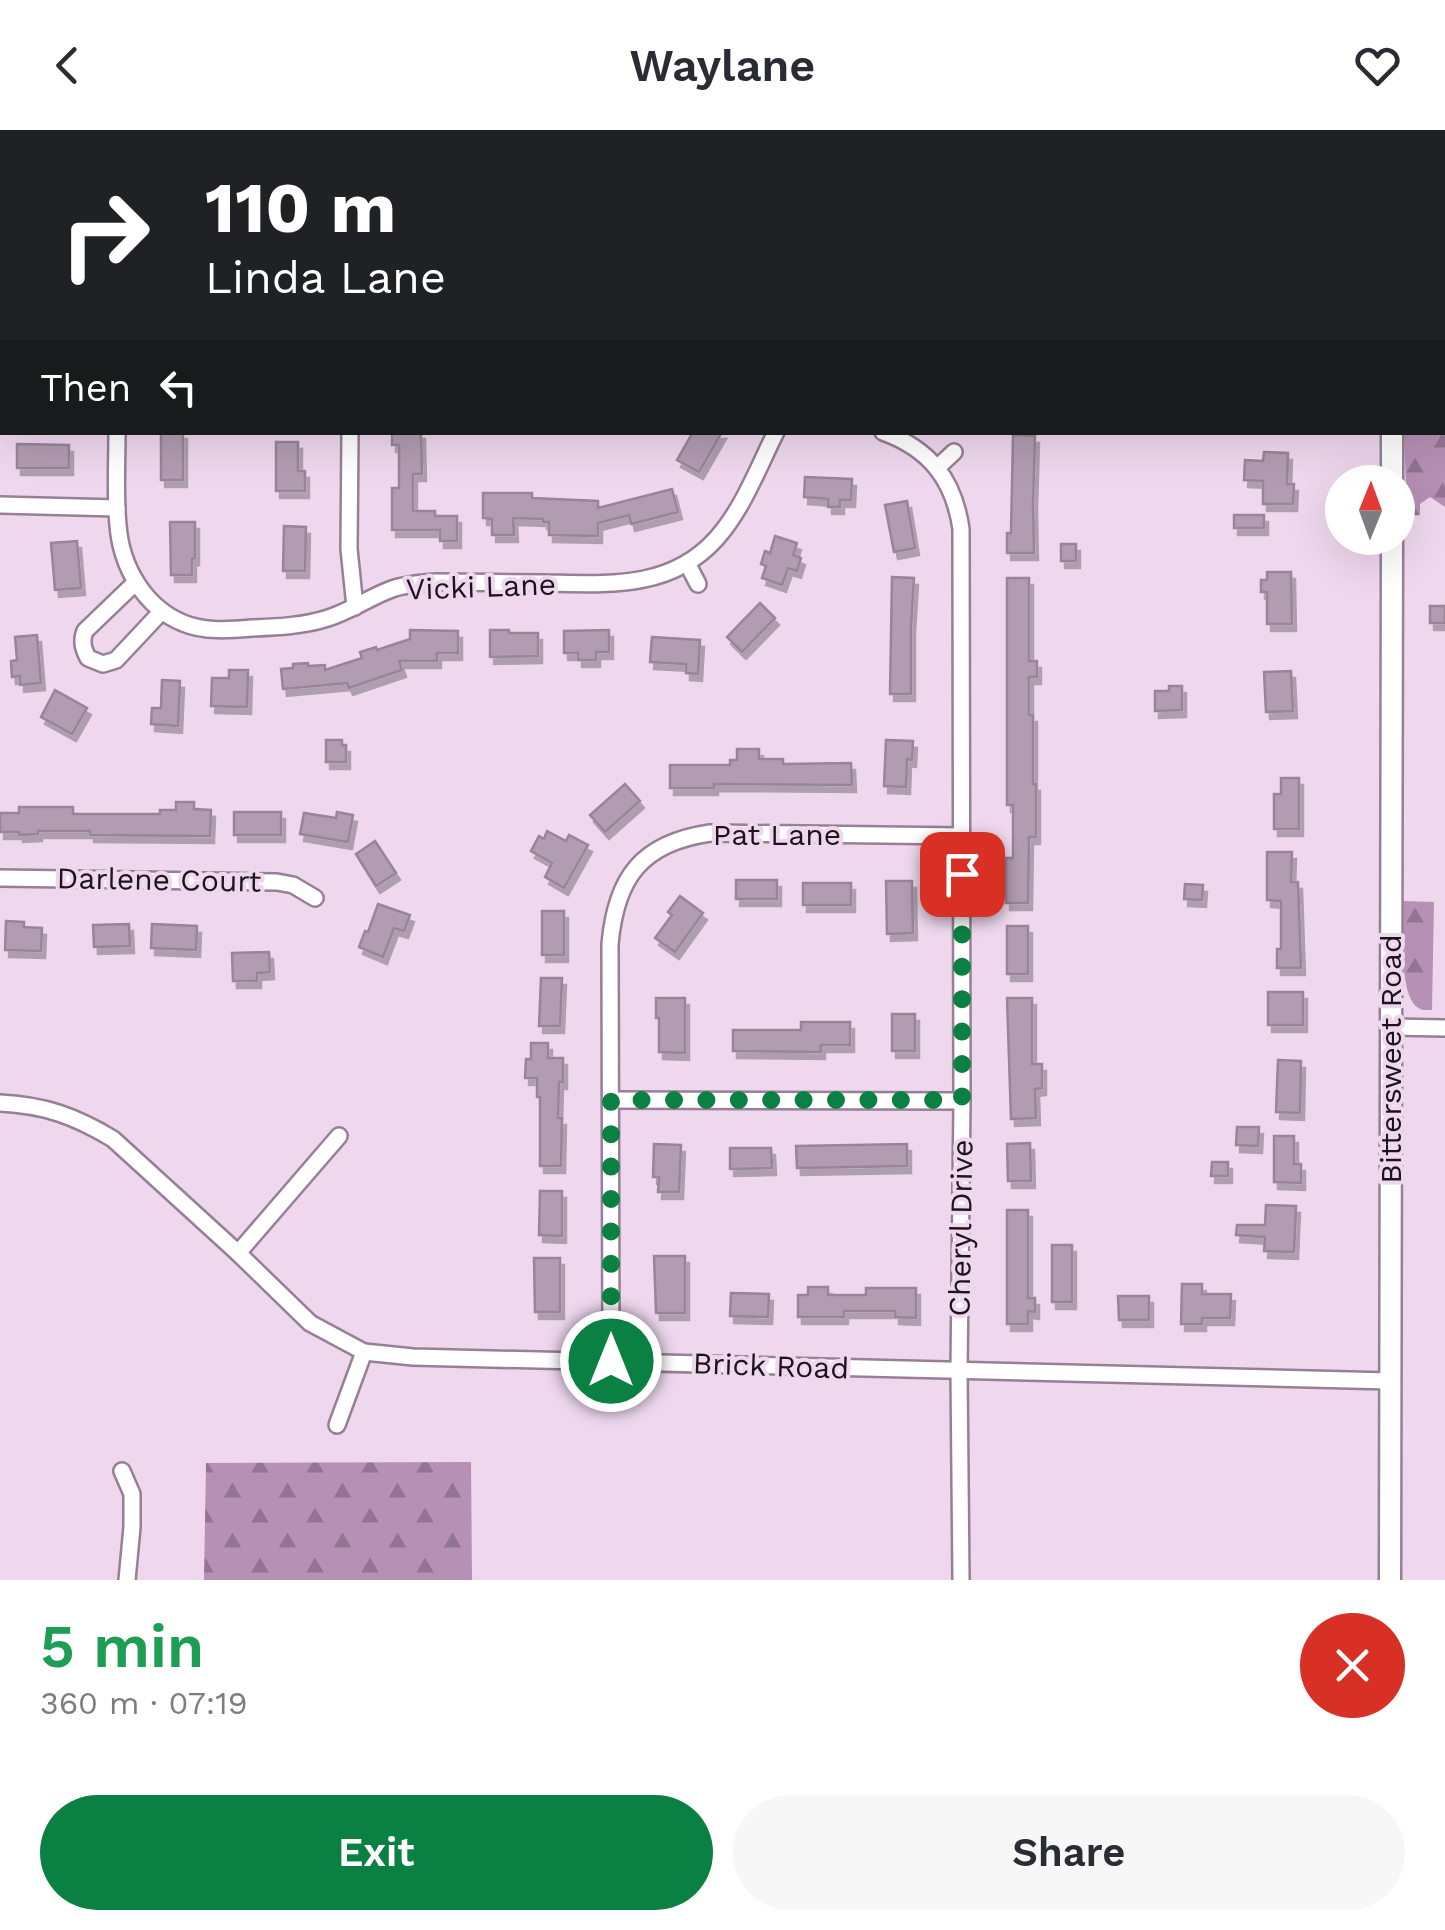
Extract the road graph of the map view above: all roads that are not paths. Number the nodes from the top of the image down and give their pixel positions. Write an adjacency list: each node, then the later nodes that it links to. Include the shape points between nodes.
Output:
1 (118, 435): 10 (street)
2 (350, 435): 15 (street)
3 (774, 435): 12 (street, Vicki Lane, via 726,527)
4 (890, 435): 8 (street, Cheryl Drive, via 914,446)
5 (1392, 435): 7 (street)
6 (954, 452): 8 (street)
7 (1392, 465)
8 (936, 468): 17 (street, Cheryl Drive, via 952,493 961,529)
9 (0, 505): 10 (street)
10 (117, 508): 13 (street, via 122,550)
11 (1392, 555): 20 (street, Bittersweet Road)
12 (687, 563): 14 (street); 15 (street, Vicki Lane, via 648,580 613,584 418,583)
13 (136, 582): 16 (street, Vicki Lane); 16 (street, via 85,631 88,658 116,660)
14 (698, 584)
15 (355, 606): 16 (street, Vicki Lane, via 319,621 238,630 190,625)
16 (162, 611)
17 (962, 836): 22 (street, Pat Lane, via 710,834 659,848 628,878 614,910); 23 (street, Cheryl Drive)
18 (0, 878): 19 (street, Darlene Court, via 278,882)
19 (315, 898)
20 (1391, 1026): 21 (street); 30 (street, Bittersweet Road)
21 (1445, 1028)
22 (611, 1100): 23 (street); 28 (street, Pat Lane)
23 (962, 1100): 29 (street, Cheryl Drive)
24 (0, 1102): 26 (street, Brick Road, via 30,1104 90,1125)
25 (339, 1136): 26 (street)
26 (238, 1253): 27 (street, Brick Road, via 310,1323)
27 (364, 1352): 28 (street, Brick Road); 31 (street)
28 (611, 1361): 29 (street, Brick Road)
29 (959, 1371): 30 (street, Brick Road); 34 (street, Cheryl Drive)
30 (1390, 1381): 35 (street, Bittersweet Road)
31 (337, 1425)
32 (122, 1471): 33 (street, via 132,1494)
33 (127, 1580)
34 (960, 1580)
35 (1390, 1580)

